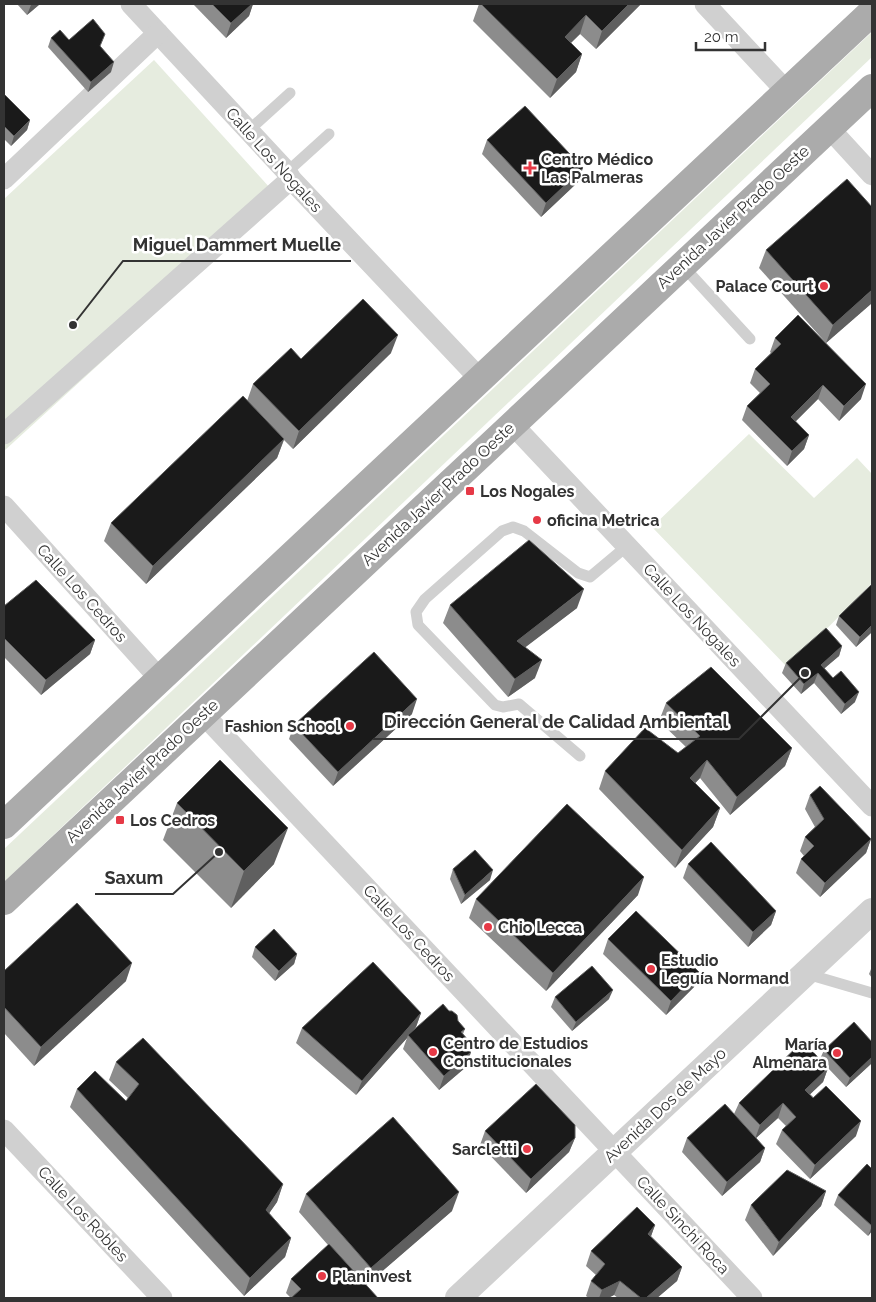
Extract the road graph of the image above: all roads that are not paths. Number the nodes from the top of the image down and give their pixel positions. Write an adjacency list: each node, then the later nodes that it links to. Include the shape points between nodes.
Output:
1 (131, 4): 4 (street, Calle Los Nogales)
2 (705, 4): 6 (street)
3 (872, 12): 6 (main road)
4 (158, 33): 9 (street, Calle Los Nogales); 13 (street)
5 (872, 88): 8 (main road, Avenida Javier Prado Oeste)
6 (787, 92): 16 (main road)
7 (290, 94): 9 (lane)
8 (829, 128): 11 (street); 14 (main road, Avenida Javier Prado Oeste)
9 (248, 131): 12 (street, Calle Los Nogales)
10 (329, 134): 12 (lane)
11 (872, 175)
12 (289, 176): 16 (street, Calle Los Nogales); 18 (street)
13 (4, 179)
14 (682, 265): 15 (lane); 17 (main road, Avenida Javier Prado Oeste)
15 (750, 339)
16 (480, 379): 21 (main road)
17 (512, 424): 20 (street, Calle Los Nogales); 22 (main road, Avenida Javier Prado Oeste)
18 (4, 434)
19 (4, 506): 21 (street, Calle Los Cedros)
20 (627, 546): 23 (lane, via 590,577 578,574 524,530 513,527 502,530 425,599 416,612 418,625 495,704 502,707 519,704); 24 (street, Calle Los Nogales)
21 (160, 679): 25 (main road)
22 (203, 714): 26 (main road, Avenida Javier Prado Oeste); 31 (street, Calle Los Cedros)
23 (580, 756)
24 (872, 806)
25 (4, 825)
26 (4, 901)
27 (872, 911): 28 (street, Avenida Dos de Mayo)
28 (805, 974): 29 (lane); 31 (street, Avenida Dos de Mayo)
29 (872, 993)
30 (4, 1130): 32 (street, Calle Los Robles)
31 (615, 1152): 33 (street, Avenida Dos de Mayo); 34 (street, Calle Sinchi Roca)
32 (162, 1298)
33 (458, 1298)
34 (752, 1298)

